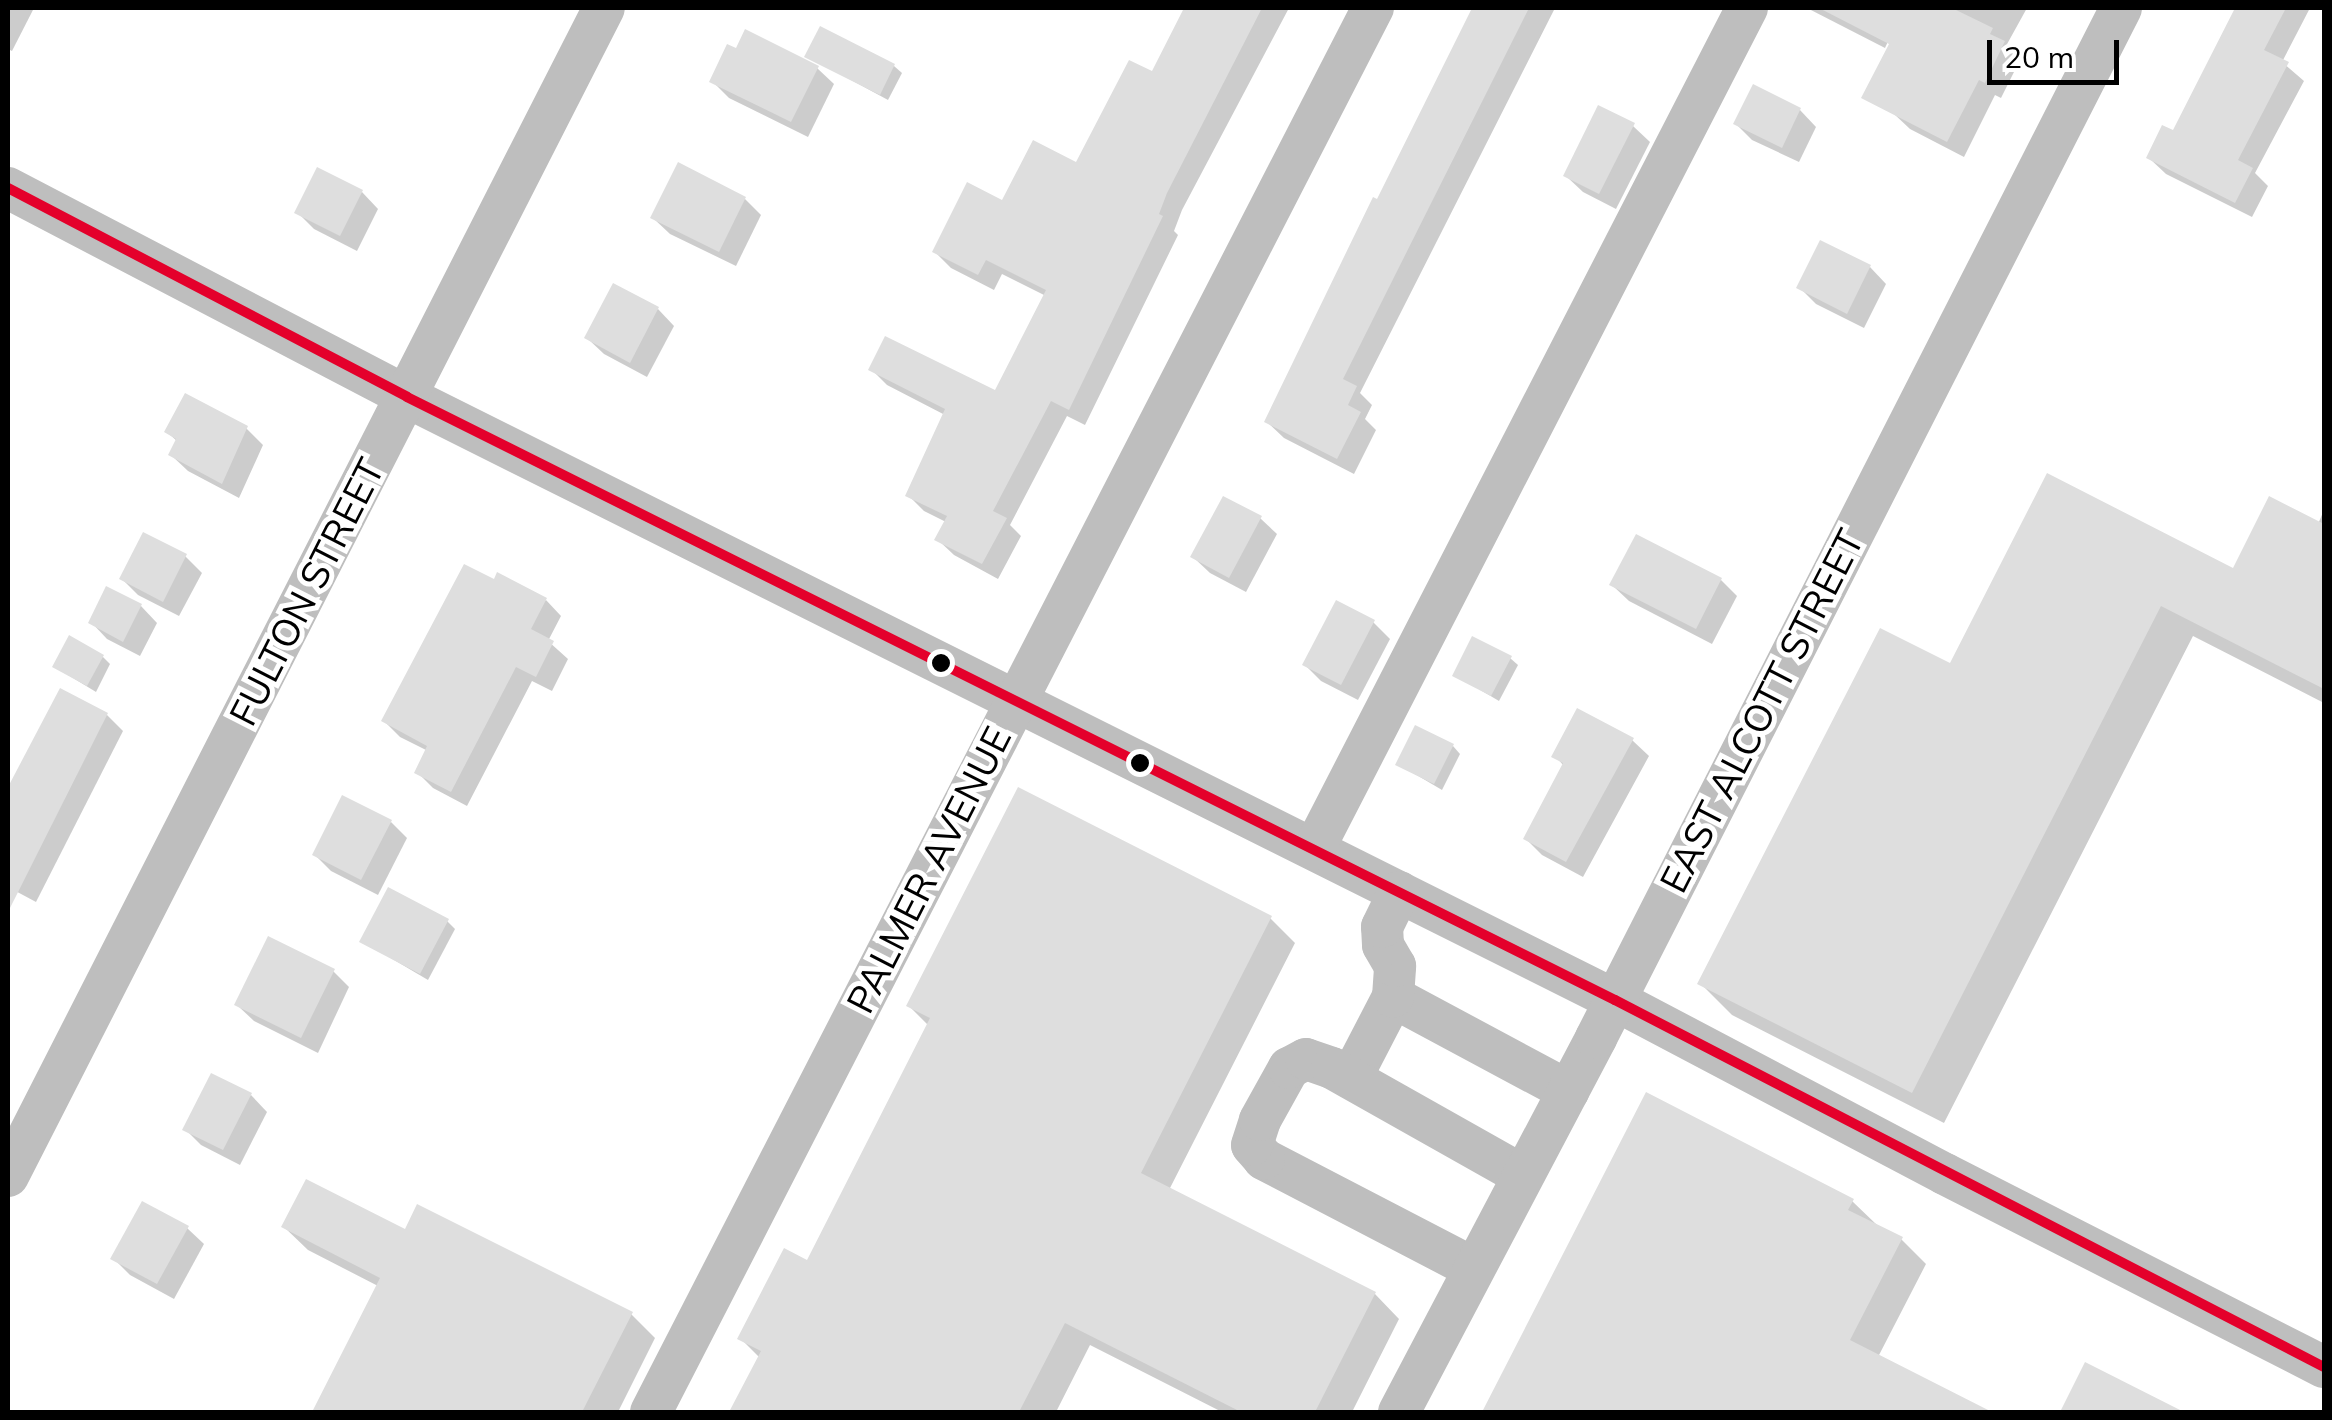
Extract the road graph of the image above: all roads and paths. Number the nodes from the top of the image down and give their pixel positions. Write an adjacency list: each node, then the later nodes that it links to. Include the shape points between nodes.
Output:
1 (604, 8): 6 (street, FULTON STREET)
2 (1373, 8): 7 (street, PALMER AVENUE)
3 (1747, 8): 8 (street)
4 (2121, 8): 11 (street, EAST ALCOTT STREET)
5 (8, 188): 6 (street)
6 (407, 397): 7 (street); 15 (street, FULTON STREET)
7 (1017, 699): 8 (street); 18 (street, PALMER AVENUE)
8 (1314, 849): 9 (street)
9 (1399, 892): 10 (street, via 1382,927 1395,966); 11 (street)
10 (1393, 998): 12 (street); 13 (street)
11 (1616, 1000): 13 (street, EAST ALCOTT STREET); 17 (street)
12 (1351, 1078): 14 (street); 16 (street, via 1306,1059 1289,1068 1252,1145 1264,1159)
13 (1568, 1090): 14 (street, EAST ALCOTT STREET)
14 (1522, 1175): 16 (street, EAST ALCOTT STREET)
15 (8, 1176)
16 (1473, 1268): 19 (street, EAST ALCOTT STREET)
17 (2324, 1367)
18 (651, 1412)
19 (1399, 1412)

